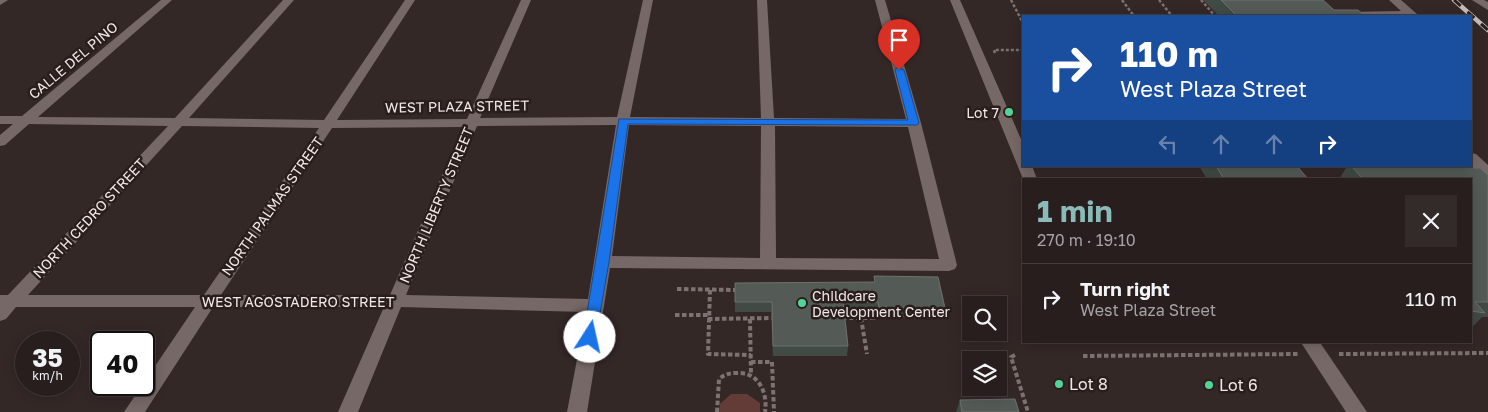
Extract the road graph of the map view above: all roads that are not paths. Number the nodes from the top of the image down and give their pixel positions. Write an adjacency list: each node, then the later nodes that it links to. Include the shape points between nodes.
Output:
1 (167, 0): 14 (street, CALLE DEL PINO)
2 (289, 0): 16 (street, NORTH CEDRO STREET)
3 (410, 0): 20 (street, NORTH PALMAS STREET)
4 (526, 0): 17 (street, NORTH LIBERTY STREET)
5 (648, 0): 15 (street)
6 (762, 0): 18 (street)
7 (880, 0): 19 (street)
8 (955, 0): 23 (street)
9 (1394, 0): 12 (street, via 1412,14)
10 (1477, 0): 11 (street)
11 (1488, 7)
12 (1334, 15)
13 (0, 120): 14 (street, WEST PLAZA STREET)
14 (25, 120): 16 (street, WEST PLAZA STREET); 21 (street, CALLE DEL PINO)
15 (623, 121): 17 (street, WEST PLAZA STREET); 18 (street, WEST PLAZA STREET); 25 (street)
16 (179, 122): 20 (street, WEST PLAZA STREET); 27 (street, NORTH CEDRO STREET)
17 (472, 122): 20 (street, WEST PLAZA STREET); 28 (street, NORTH LIBERTY STREET)
18 (768, 123): 19 (street, WEST PLAZA STREET); 26 (street)
19 (914, 123): 26 (street, via 949,265)
20 (330, 124): 29 (street, NORTH PALMAS STREET)
21 (0, 142)
22 (1472, 158): 24 (street)
23 (1022, 160)
24 (1488, 172)
25 (603, 262): 26 (street); 30 (street)
26 (768, 262)
27 (6, 301): 29 (street, WEST AGOSTADERO STREET); 31 (street, NORTH CEDRO STREET)
28 (395, 301): 29 (street, WEST AGOSTADERO STREET); 30 (street, WEST AGOSTADERO STREET); 34 (street, NORTH LIBERTY STREET)
29 (206, 302): 33 (street, NORTH PALMAS STREET)
30 (595, 306): 35 (street)
31 (0, 314)
32 (1307, 348): 36 (street)
33 (134, 412)
34 (348, 412)
35 (577, 412)
36 (1357, 412)

